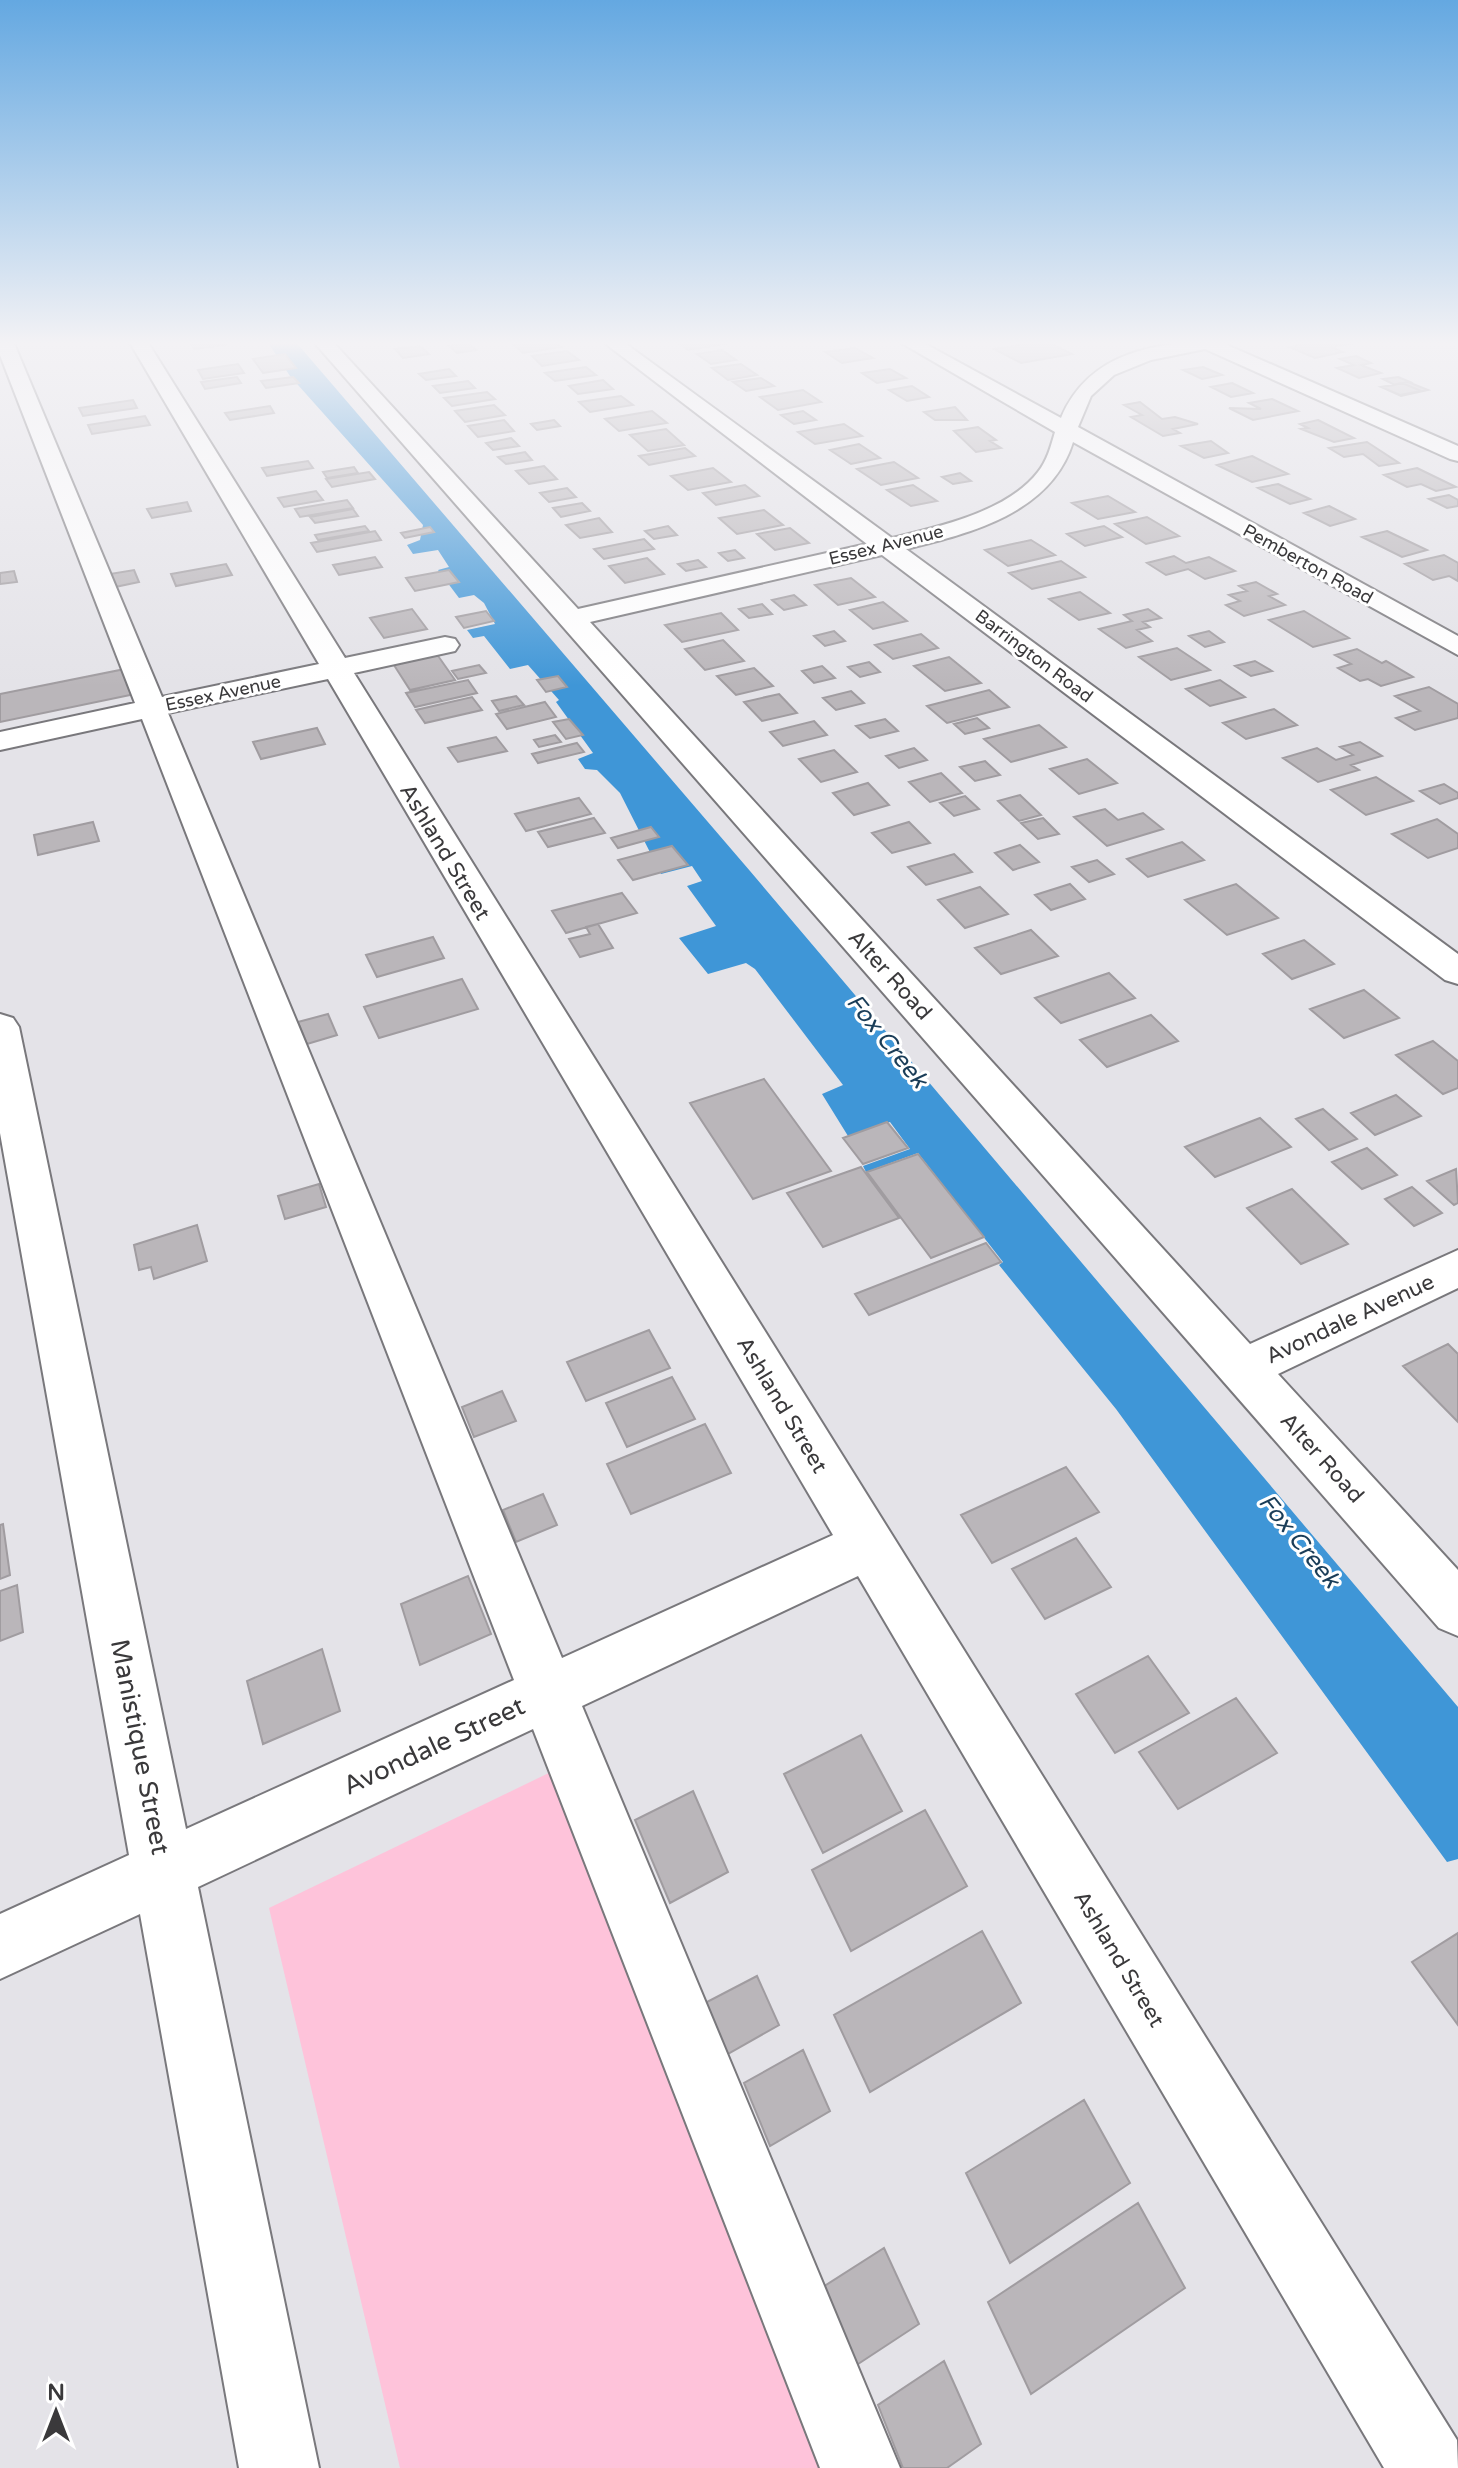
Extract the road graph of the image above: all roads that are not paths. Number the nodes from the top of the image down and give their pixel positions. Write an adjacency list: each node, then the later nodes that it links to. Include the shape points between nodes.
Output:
1 (50, 456): 12 (street)
2 (207, 456): 11 (street, Ashland Street)
3 (425, 456): 8 (street, Alter Road)
4 (766, 456): 7 (street, Barrington Road)
5 (1059, 456): 7 (street, Essex Avenue, via 1054,468 1024,496 971,522)
6 (1116, 456): 10 (street, Pemberton Road)
7 (886, 546): 8 (street, Essex Avenue); 14 (street, Barrington Road)
8 (570, 619): 17 (street, Alter Road)
9 (445, 645): 11 (street, Essex Avenue)
10 (1458, 647)
11 (335, 668): 12 (street, Essex Avenue); 18 (street, Ashland Street)
12 (151, 708): 13 (street, Essex Avenue); 20 (street)
13 (0, 741)
14 (1458, 972)
15 (0, 1027): 21 (street, Manistique Street)
16 (1458, 1268): 17 (street, Avondale Avenue)
17 (1243, 1369): 19 (street, Alter Road)
18 (867, 1545): 20 (street, Avondale Street); 25 (street, Ashland Street)
19 (1458, 1610)
20 (548, 1693): 21 (street, Avondale Street); 24 (street)
21 (164, 1871): 22 (street, Avondale Street); 23 (street, Manistique Street)
22 (0, 1947)
23 (279, 2468)
24 (860, 2468)
25 (1429, 2468)

